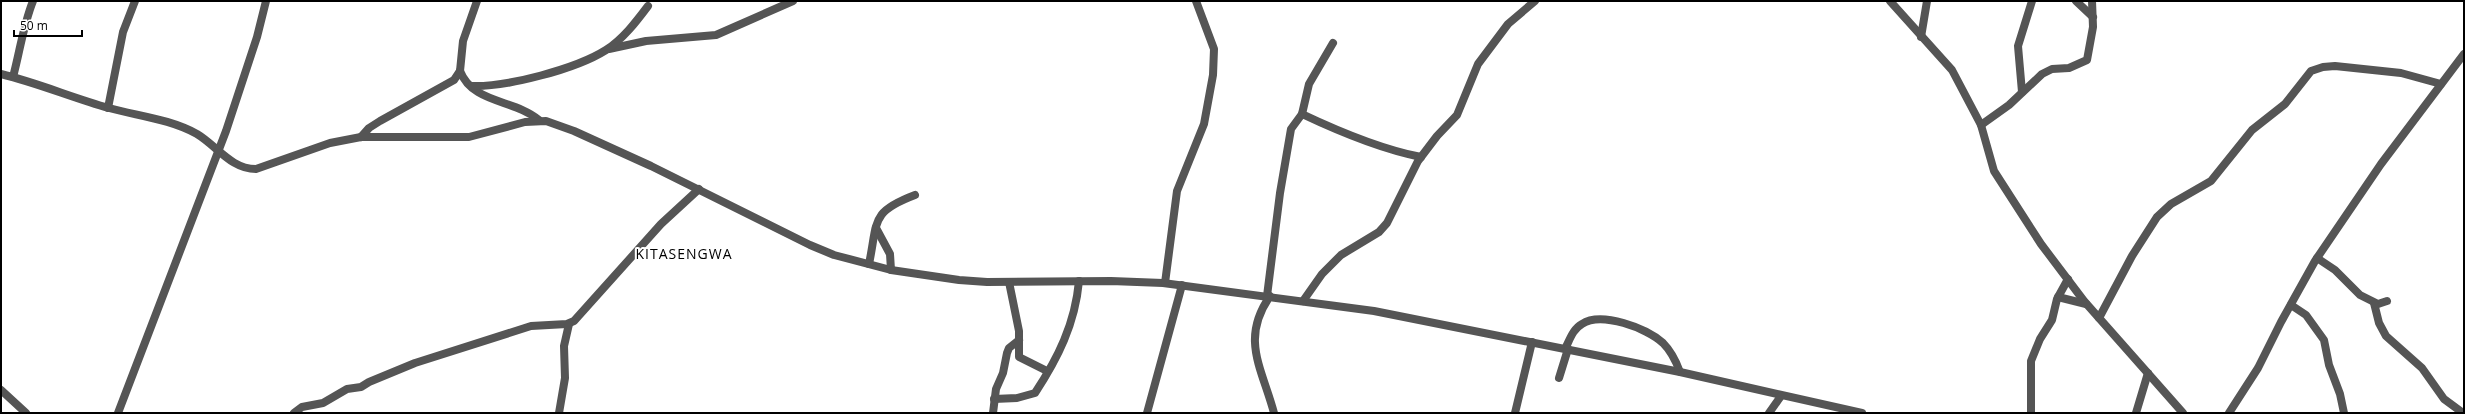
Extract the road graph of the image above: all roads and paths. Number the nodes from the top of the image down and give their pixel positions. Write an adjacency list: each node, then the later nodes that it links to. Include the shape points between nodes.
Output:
1 (33, 1): 21 (street, via 24,22)
2 (135, 1): 25 (street, via 123,32)
3 (266, 1): 30 (street, via 238,97)
4 (477, 1): 19 (street, via 463,40)
5 (793, 1): 17 (street, via 716,34 646,41)
6 (1196, 1): 41 (street, via 1214,49 1213,75 1204,124 1177,191)
7 (1535, 1): 31 (street, via 1508,24 1478,64 1453,121)
8 (1890, 1): 15 (street)
9 (1928, 1): 15 (street)
10 (2032, 1): 24 (street, via 2018,46)
11 (2076, 1): 14 (street)
12 (2092, 1): 14 (street)
13 (648, 6): 17 (street)
14 (2093, 17): 24 (street, via 2092,41 2087,60 2069,68 2052,69 2042,74)
15 (1921, 37): 28 (street, via 1952,70)
16 (1333, 43): 26 (street, via 1307,89)
17 (607, 50): 23 (street, via 584,61 544,74 492,86)
18 (2464, 54): 22 (street)
19 (460, 71): 23 (street, via 463,78); 29 (street, via 454,80 380,121 369,128)
20 (1, 74): 21 (street)
21 (13, 77): 25 (street)
22 (2441, 84): 35 (street, via 2381,164); 50 (street, via 2417,76 2335,66 2311,71 2285,104 2252,130 2211,181 2171,204 2157,217 2132,256)
23 (472, 86): 27 (street, via 489,99 527,111)
24 (2022, 92): 28 (street)
25 (108, 108): 30 (street, via 184,128 203,138)
26 (1302, 114): 31 (street, via 1356,138); 43 (street, via 1291,129 1283,170)
27 (539, 120): 29 (street, via 469,137); 32 (street, via 574,131)
28 (1981, 125): 38 (street, via 1994,171 2029,226)
29 (361, 138): 30 (street, via 330,143 256,169 238,167)
30 (218, 151): 63 (street)
31 (1421, 157): 45 (street, via 1387,223 1379,232 1341,255 1322,274)
32 (699, 189): 36 (street, via 810,245 834,255); 51 (street, via 661,224 574,322)
33 (915, 195): 34 (street, via 885,209 878,218)
34 (876, 228): 36 (street); 37 (street, via 890,254)
35 (2318, 258): 47 (street, via 2335,270 2359,294); 49 (street)
36 (868, 264): 37 (street)
37 (891, 270): 40 (street, via 959,280)
38 (2068, 279): 44 (street); 48 (street)
39 (1079, 281): 40 (street); 41 (street); 55 (street, via 1074,319)
40 (1009, 282): 52 (street)
41 (1165, 283): 42 (street)
42 (1182, 285): 43 (street); 67 (street)
43 (1268, 296): 45 (street); 68 (street, via 1256,320 1254,336)
44 (2058, 297): 48 (street); 72 (street, via 2052,320 2040,339 2031,361)
45 (1303, 301): 53 (street, via 1374,311)
46 (2387, 301): 47 (street)
47 (2374, 303): 77 (street, via 2379,323 2386,336 2422,368 2444,399)
48 (2087, 305): 50 (street)
49 (2291, 305): 75 (street, via 2258,368); 76 (street, via 2306,315 2324,340)
50 (2099, 318): 57 (street)
51 (569, 324): 64 (street, via 535,325 478,342 402,368 361,387 347,389 323,403 302,408); 65 (street, via 564,346 565,378)
52 (1019, 340): 55 (street, via 1019,357); 61 (street, via 1009,348)
53 (1532, 342): 54 (street); 69 (street)
54 (1567, 349): 56 (street); 56 (street, via 1575,329 1583,323 1600,318 1609,319 1656,338 1674,357); 58 (street)
55 (1048, 371): 61 (street, via 1035,393 1028,397)
56 (1680, 372): 60 (street)
57 (2148, 373): 73 (street); 74 (street)
58 (1559, 378)
59 (1, 390): 62 (street)
60 (1781, 396): 70 (street); 71 (street)
61 (994, 399): 66 (street)
62 (26, 413)
63 (118, 413)
64 (294, 413)
65 (559, 413)
66 (993, 413)
67 (1147, 413)
68 (1274, 413)
69 (1515, 413)
70 (1769, 413)
71 (1862, 413)
72 (2031, 413)
73 (2136, 413)
74 (2183, 413)
75 (2229, 413)
76 (2344, 413)
77 (2462, 413)

